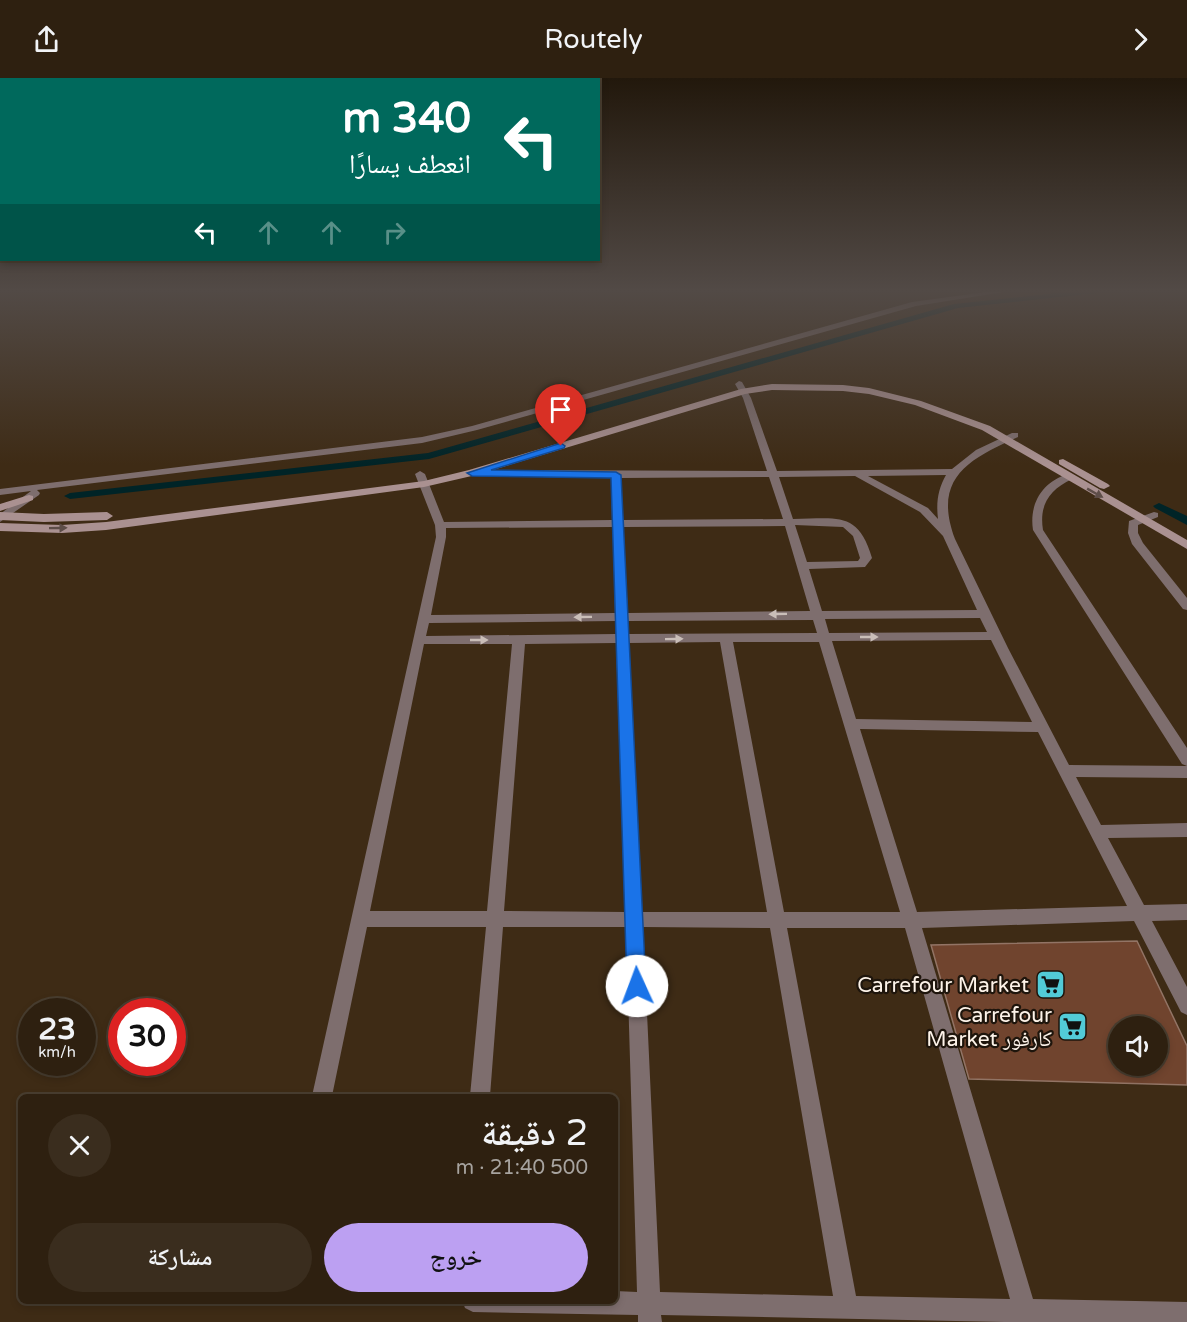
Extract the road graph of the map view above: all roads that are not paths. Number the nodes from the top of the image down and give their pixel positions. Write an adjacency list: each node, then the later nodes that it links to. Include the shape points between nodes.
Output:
1 (751, 349): 11 (street, via 422,440)
2 (742, 388): 3 (main road, via 825,382 887,389 969,412); 5 (main road); 6 (street); 10 (main road)
3 (1010, 437): 4 (street, via 976,454); 9 (main road); 14 (main road)
4 (953, 472): 7 (street); 20 (street, via 942,500)
5 (472, 473): 8 (street); 10 (main road)
6 (773, 474): 7 (street); 8 (street); 17 (street)
7 (857, 474): 20 (street, via 924,510)
8 (616, 475): 18 (street)
9 (1068, 477): 16 (main road, one-way to 16); 37 (street, via 1040,500 1036,514 1038,530)
10 (422, 479): 15 (main road, via 106,526 62,528); 19 (street)
11 (43, 487): 12 (street); 13 (street)
12 (0, 492)
13 (29, 498): 15 (main road)
14 (1154, 515): 16 (street); 21 (main road)
15 (1, 517)
16 (1141, 519): 22 (main road); 24 (street, via 1133,523 1135,538)
17 (789, 522): 18 (street); 23 (street); 23 (street, via 830,522 849,526 860,534 864,562)
18 (618, 523): 19 (street); 27 (street)
19 (440, 525): 28 (street)
20 (948, 535): 26 (street)
21 (1187, 535)
22 (1187, 545)
23 (802, 566): 25 (street)
24 (1187, 606)
25 (817, 614): 26 (street); 27 (street, one-way to 27); 30 (street)
26 (984, 614): 29 (street)
27 (622, 616): 28 (street, one-way to 28); 33 (street)
28 (425, 619): 32 (street)
29 (995, 636): 30 (street, one-way to 29); 36 (street)
30 (824, 637): 31 (street); 35 (street)
31 (726, 639): 33 (street, one-way to 31); 47 (street)
32 (420, 640): 34 (street, one-way to 34); 46 (street)
33 (622, 640): 34 (street); 45 (street)
34 (519, 641): 44 (street)
35 (850, 724): 36 (street); 48 (street)
36 (1042, 727): 38 (street)
37 (1187, 760)
38 (1065, 771): 39 (street); 41 (street)
39 (1187, 772)
40 (1187, 831): 41 (street)
41 (1097, 832): 42 (street)
42 (1139, 912): 43 (street); 48 (street); 49 (street)
43 (1187, 912)
44 (496, 918): 45 (street); 46 (street); 51 (street)
45 (634, 918): 47 (street); 54 (street)
46 (361, 919): 50 (street)
47 (777, 919): 48 (street); 53 (street)
48 (911, 920): 56 (street)
49 (1187, 1004)
50 (322, 1094)
51 (480, 1094)
52 (527, 1304): 54 (street)
53 (848, 1307): 54 (street); 56 (street)
54 (650, 1313)
55 (1187, 1314): 56 (street)
56 (1027, 1317)

